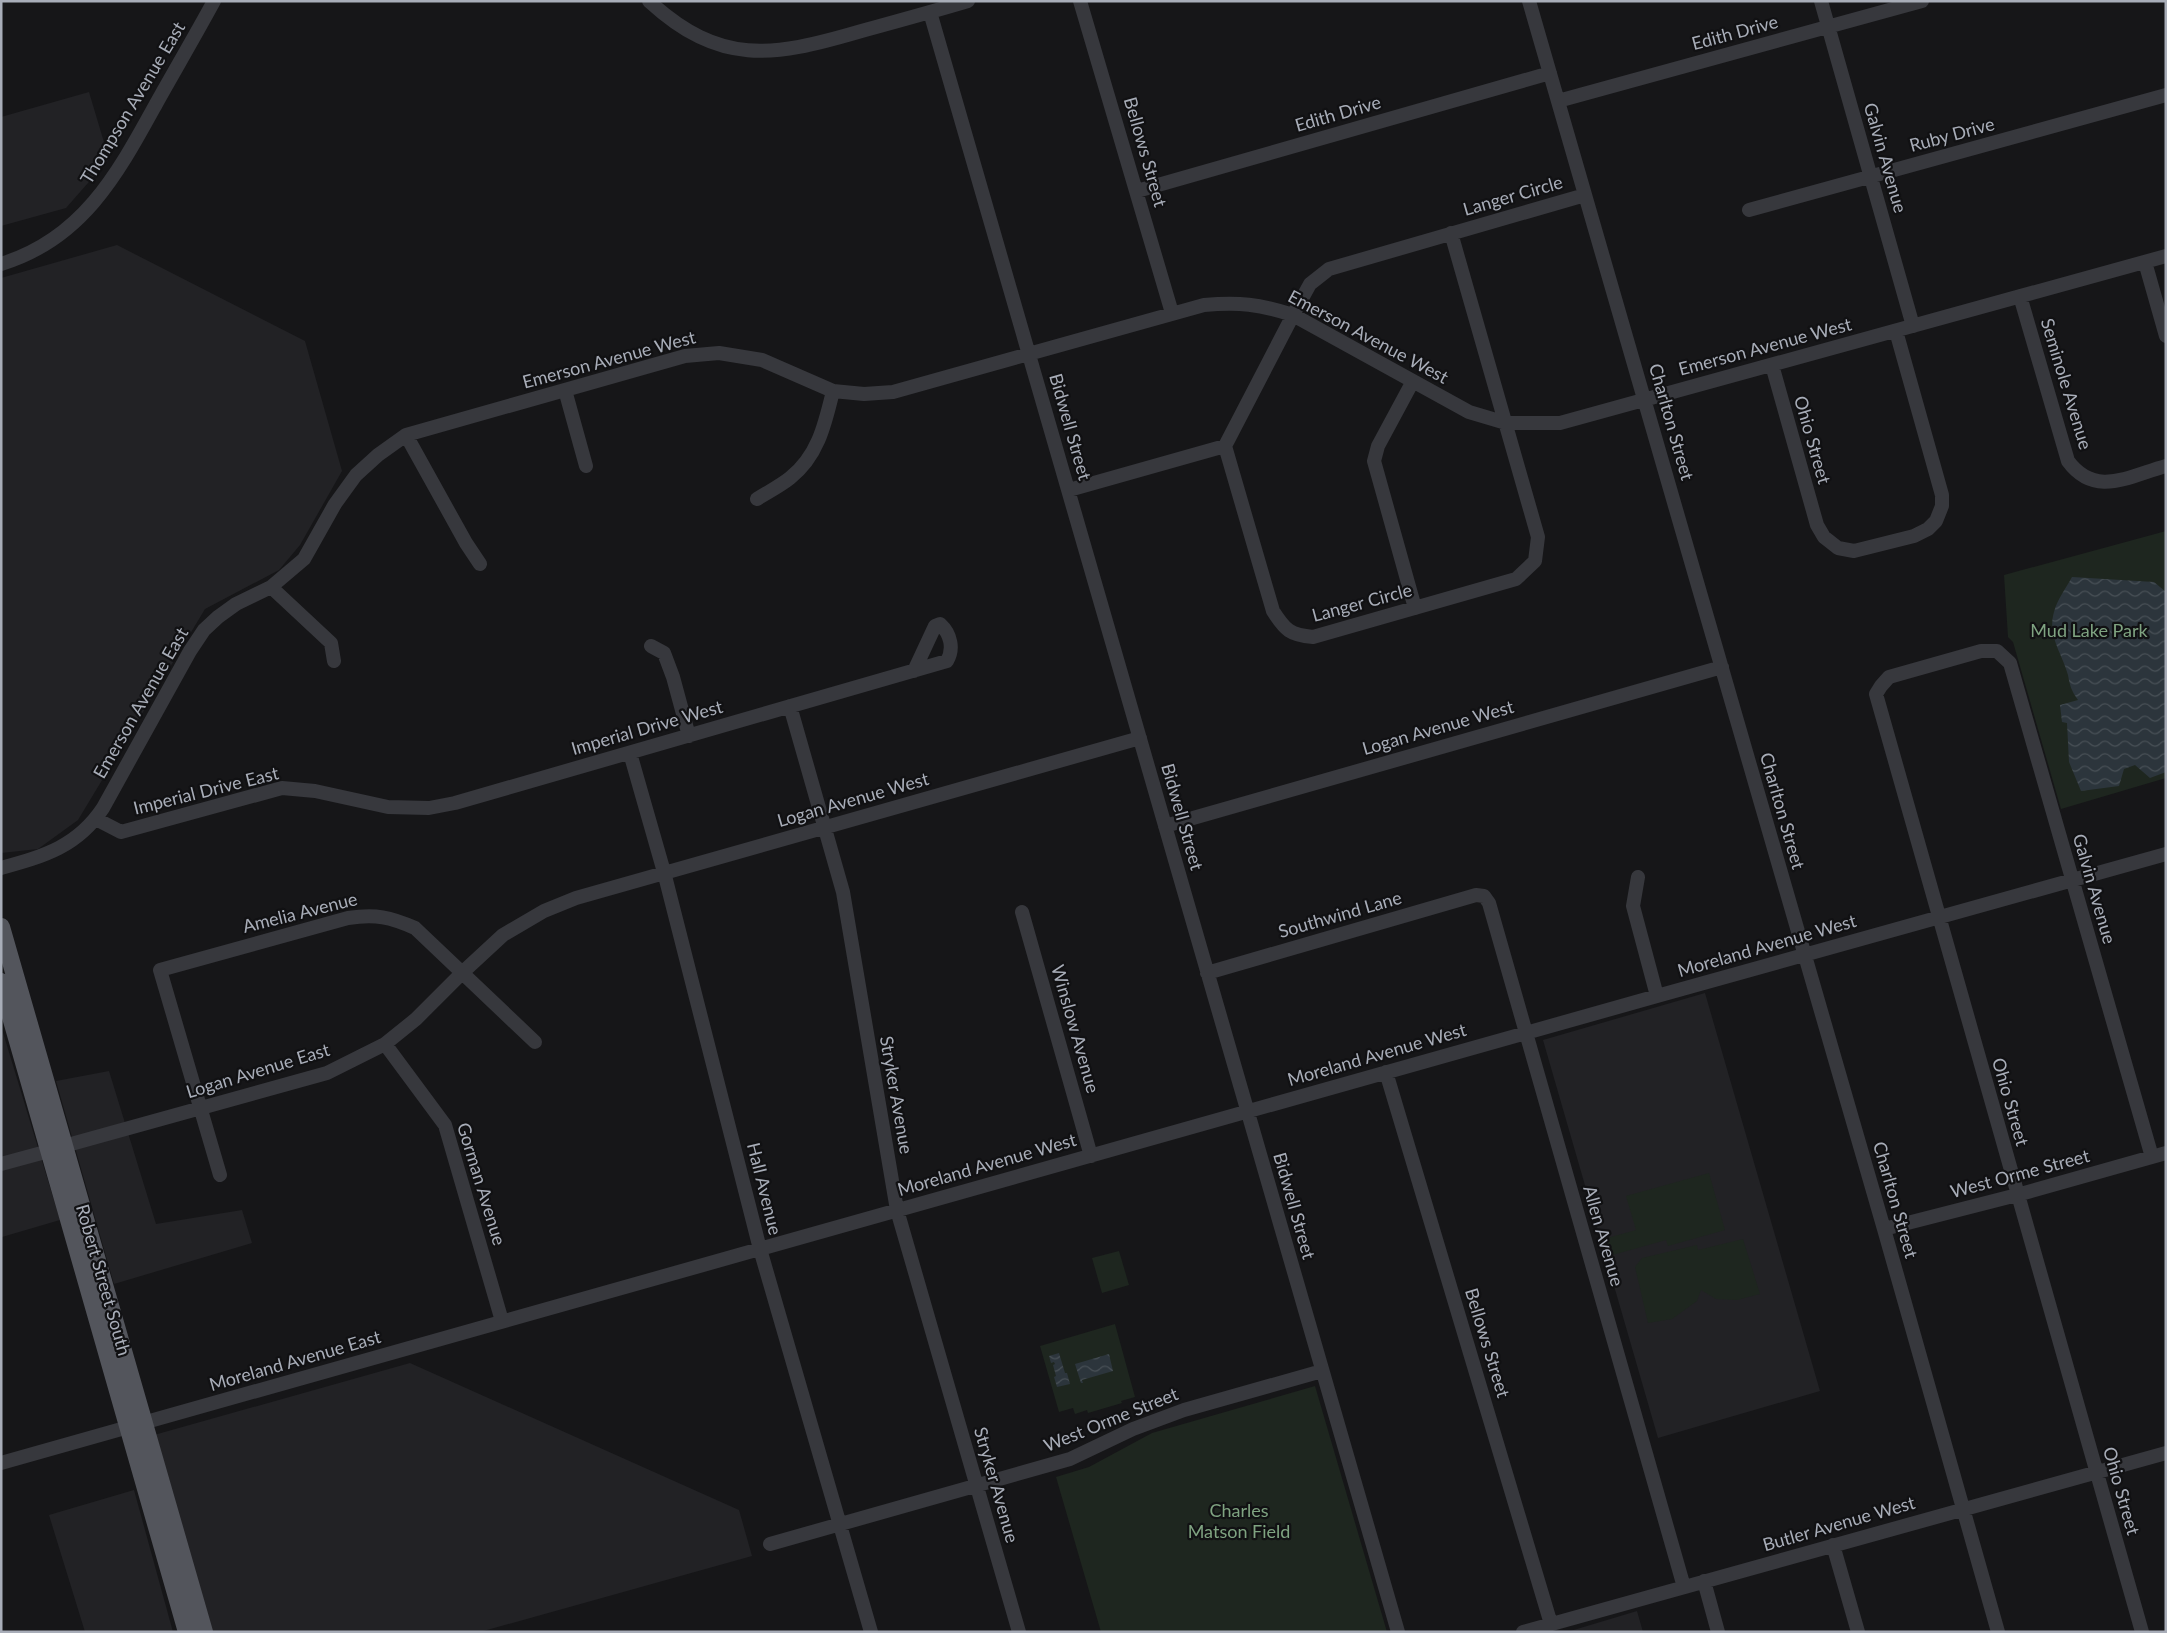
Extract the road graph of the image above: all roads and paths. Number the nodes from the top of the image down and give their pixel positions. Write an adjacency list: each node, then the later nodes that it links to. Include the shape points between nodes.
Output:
1 (214, 1): 20 (street, Thompson Avenue East, via 120,168 97,200 72,224 39,247)
2 (649, 1): 8 (street, via 674,22 704,40 743,50 767,51 806,47)
3 (968, 1): 8 (street)
4 (1080, 1): 14 (street, Bellows Street)
5 (1529, 1): 10 (street, Charlton Street)
6 (1820, 1): 9 (street, Galvin Avenue)
7 (1922, 1): 9 (street, Edith Drive)
8 (930, 12): 27 (street, Bidwell Street)
9 (1828, 27): 12 (street, Edith Drive); 13 (street, Galvin Avenue)
10 (1550, 73): 12 (street, Charlton Street); 14 (street, Edith Drive)
11 (2166, 95): 13 (street, Ruby Drive)
12 (1558, 101): 15 (street, Charlton Street)
13 (1870, 176): 16 (street, Ruby Drive); 24 (street, Galvin Avenue)
14 (1137, 191): 22 (street, Bellows Street)
15 (1585, 195): 17 (street, Langer Circle); 32 (street, Charlton Street)
16 (1749, 210)
17 (1451, 233): 23 (street, Langer Circle, via 1330,269 1310,284); 33 (street, Langer Circle)
18 (2166, 256): 19 (street, Emerson Avenue West)
19 (2145, 262): 21 (street, Emerson Avenue West); 26 (street)
20 (1, 264)
21 (2020, 296): 24 (street, Emerson Avenue West); 37 (street, Seminole Avenue, via 2068,461 2076,472 2099,483)
22 (1172, 313): 23 (street, Emerson Avenue West, via 1233,302 1263,305); 27 (street, Emerson Avenue West)
23 (1292, 315): 29 (street, Emerson Avenue West); 35 (street, Langer Circle)
24 (1913, 326): 25 (street, Emerson Avenue West)
25 (1896, 331): 28 (street, Emerson Avenue West); 28 (street, Ohio Street, via 1942,495 1936,521 1914,536 1854,551 1838,548 1824,537 1817,524)
26 (2166, 336)
27 (1029, 354): 31 (street, Emerson Avenue West, via 893,392 864,394); 38 (street, Bidwell Street)
28 (1772, 365): 32 (street, Emerson Avenue West)
29 (1413, 381): 33 (street, Emerson Avenue West, via 1469,412); 42 (street, via 1378,446 1374,461)
30 (565, 390): 31 (street, Emerson Avenue West, via 685,356 719,353 762,360); 34 (street, Emerson Avenue West); 36 (street)
31 (833, 390): 39 (street, via 822,433 810,458 790,478)
32 (1645, 399): 33 (street, Emerson Avenue West, via 1560,423); 46 (street, Charlton Street)
33 (1506, 423): 42 (street, Langer Circle, via 1538,537 1535,561 1516,579)
34 (406, 435): 40 (street); 41 (street, Emerson Avenue East, via 356,475 335,504 304,559)
35 (1225, 446): 38 (street); 42 (street, Langer Circle, via 1273,611 1284,628 1298,635 1313,637)
36 (586, 466)
37 (2166, 466)
38 (1068, 490): 50 (street, Bidwell Street)
39 (758, 499)
40 (480, 564)
41 (270, 587): 45 (street, via 331,643); 53 (street, Emerson Avenue East, via 236,604 204,630)
42 (1415, 608)
43 (651, 646): 49 (street, via 664,653)
44 (1981, 652): 60 (street, Galvin Avenue, via 1998,651 2010,663); 63 (street, Ohio Street, via 1890,677 1876,694)
45 (334, 662)
46 (1722, 667): 54 (street, Logan Avenue West); 65 (street, Charlton Street)
47 (914, 671): 48 (street, Imperial Drive West)
48 (790, 706): 49 (street, Imperial Drive West); 55 (street, Stryker Avenue)
49 (689, 736): 51 (street, Imperial Drive West)
50 (1140, 738): 54 (street, Bidwell Street); 55 (street, Logan Avenue West)
51 (630, 752): 52 (street, Imperial Drive West, via 455,803 429,808); 58 (street, Hall Avenue)
52 (388, 806): 53 (street, Imperial Drive East, via 315,791 282,788 121,832)
53 (96, 819): 57 (street, Emerson Avenue East, via 71,842 58,849)
54 (1165, 826): 67 (street, Bidwell Street)
55 (825, 827): 58 (street, Logan Avenue West); 83 (street, Stryker Avenue, via 843,892)
56 (2166, 854): 60 (street, Moreland Avenue West)
57 (1, 868)
58 (664, 872): 66 (street, Logan Avenue West, via 544,911 503,935); 85 (street, Hall Avenue)
59 (1638, 877): 69 (street, via 1634,906)
60 (2072, 880): 63 (street, Moreland Avenue West); 79 (street, Galvin Avenue)
61 (1484, 896): 67 (street, Southwind Lane, via 1476,895); 70 (street, Allen Avenue, via 1489,903)
62 (1022, 912): 78 (street, Winslow Avenue)
63 (1938, 918): 65 (street, Moreland Avenue West); 82 (street, Ohio Street)
64 (1, 927): 76 (main road, Robert Street South)
65 (1804, 955): 69 (street, Moreland Avenue West); 84 (street, Charlton Street)
66 (463, 972): 71 (street, Amelia Avenue); 72 (street, Logan Avenue East, via 416,1019); 74 (street, Amelia Avenue, via 415,928 394,918 370,914 160,970)
67 (1207, 973): 75 (street, Bidwell Street)
68 (1, 982): 76 (main road, via 42,1127)
69 (1657, 996): 70 (street, Moreland Avenue West)
70 (1526, 1033): 73 (street, Moreland Avenue West); 99 (street, Allen Avenue)
71 (535, 1042)
72 (385, 1044): 74 (street, Logan Avenue East, via 327,1073); 87 (street, Gorman Avenue, via 445,1125)
73 (1386, 1072): 75 (street, Moreland Avenue West); 100 (street, Bellows Street)
74 (200, 1108): 76 (street, Logan Avenue East); 81 (street)
75 (1247, 1111): 78 (street, Moreland Avenue West); 88 (street, Bidwell Street)
76 (57, 1148): 80 (street, Logan Avenue East); 89 (main road, Robert Street South); 89 (main road, Robert Street South, via 74,1181)
77 (2166, 1153): 79 (street, West Orme Street)
78 (1091, 1156): 83 (street, Moreland Avenue West)
79 (2152, 1157): 82 (street, West Orme Street)
80 (1, 1164)
81 (220, 1175)
82 (2017, 1195): 84 (street, West Orme Street); 92 (street, Ohio Street)
83 (897, 1210): 85 (street, Moreland Avenue West); 93 (street, Stryker Avenue)
84 (1884, 1229): 94 (street, Charlton Street)
85 (760, 1248): 86 (street, Moreland Avenue West); 95 (street, Hall Avenue)
86 (599, 1294): 87 (street, Moreland Avenue East)
87 (502, 1321): 89 (street, Moreland Avenue East)
88 (1322, 1371): 93 (street, West Orme Street, via 1184,1410 1133,1429 1070,1459); 105 (street, Bidwell Street)
89 (136, 1424): 91 (street, Moreland Avenue East); 101 (main road, Robert Street South); 102 (main road, Robert Street South)
90 (2166, 1453): 92 (street, Butler Avenue West)
91 (1, 1463)
92 (2097, 1472): 94 (street, Butler Avenue West); 110 (street, Ohio Street)
93 (977, 1486): 95 (street, West Orme Street); 104 (street, Stryker Avenue)
94 (1963, 1510): 97 (street, Butler Avenue West); 109 (street, Charlton Street)
95 (839, 1525): 96 (street, West Orme Street); 103 (street, Hall Avenue)
96 (770, 1544)
97 (1833, 1545): 98 (street, Butler Avenue West); 108 (street)
98 (1704, 1581): 99 (street, Butler Avenue West); 107 (street)
99 (1684, 1587): 100 (street, Butler Avenue West)
100 (1551, 1624): 106 (street, Butler Avenue West)
101 (187, 1632)
102 (204, 1632)
103 (871, 1632)
104 (1019, 1632)
105 (1398, 1632)
106 (1523, 1632)
107 (1718, 1632)
108 (1858, 1632)
109 (1998, 1632)
110 (2142, 1632)

